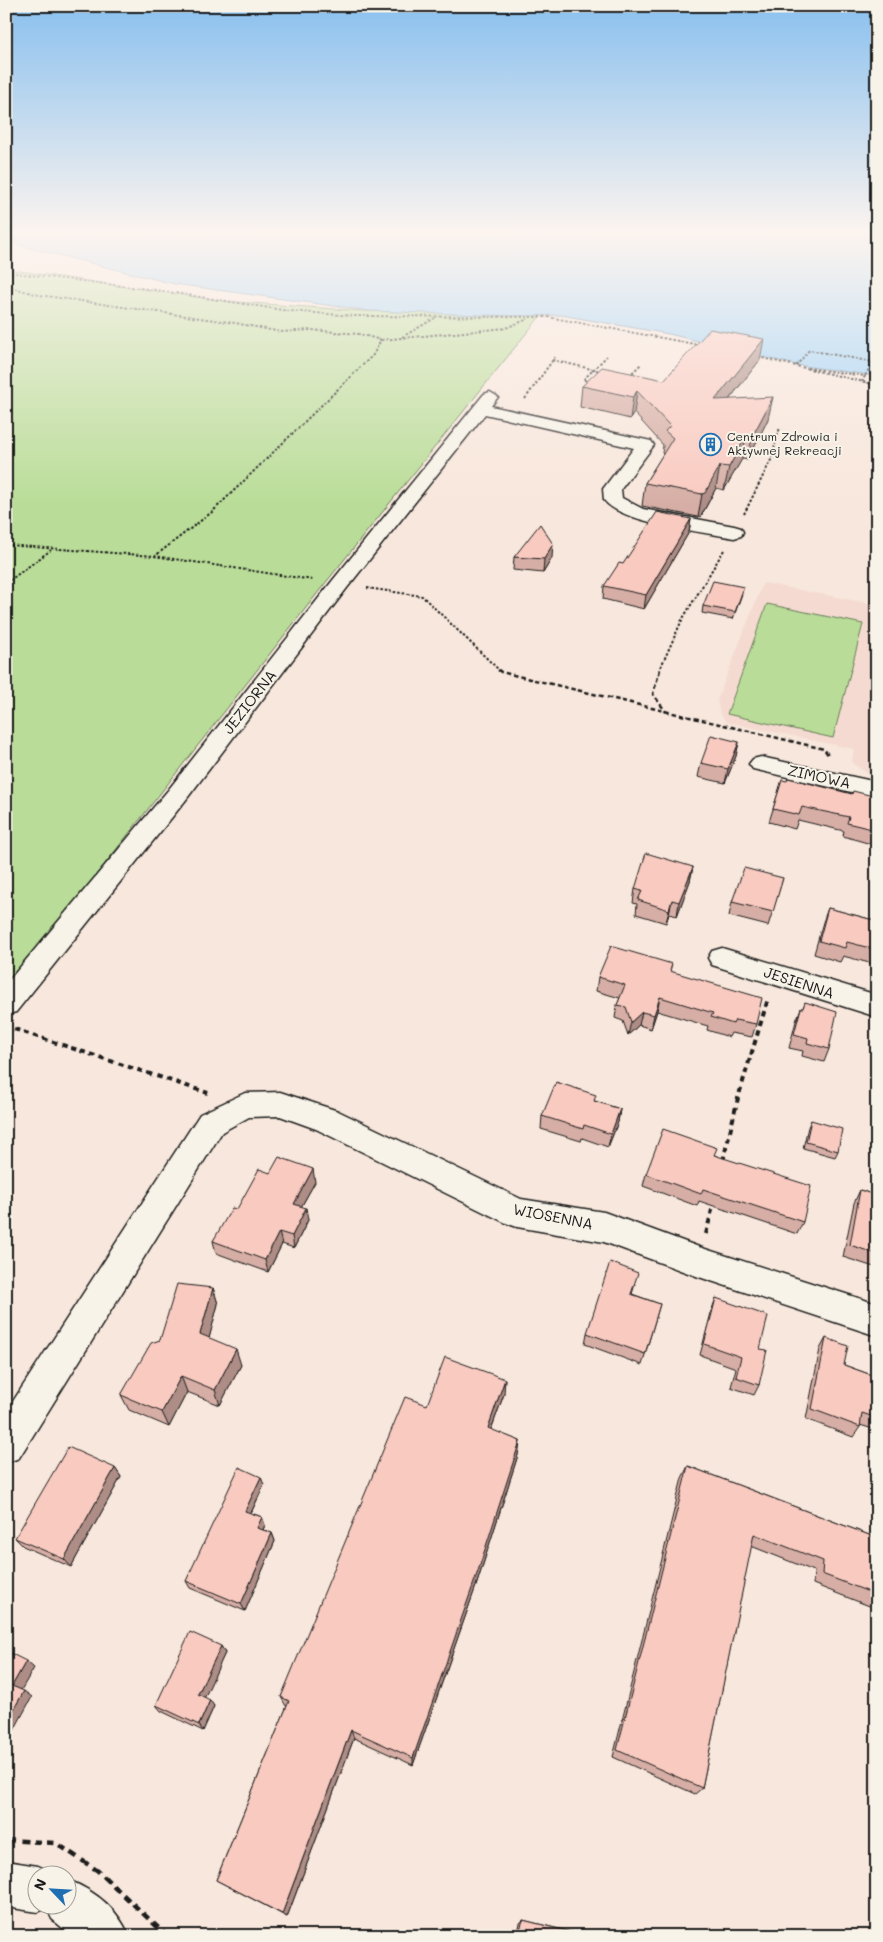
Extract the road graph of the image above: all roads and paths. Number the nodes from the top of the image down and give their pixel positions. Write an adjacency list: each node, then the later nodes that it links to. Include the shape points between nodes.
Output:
1 (242, 324): 6 (path, via 281,332 311,330 359,334)
2 (426, 324): 5 (path)
3 (517, 324): 5 (path, via 506,328)
4 (580, 324): 7 (path)
5 (399, 339): 6 (path)
6 (381, 340): 26 (path, via 373,355 212,512)
7 (704, 346)
8 (750, 355): 13 (path)
9 (607, 356): 14 (path)
10 (555, 357): 11 (path)
11 (552, 360): 14 (path); 21 (path)
12 (641, 364): 17 (path, via 629,377)
13 (796, 366): 16 (path); 16 (path, via 809,350 873,362); 19 (path)
14 (593, 369): 15 (path); 18 (path, via 583,380)
15 (601, 371)
16 (865, 376): 19 (path)
17 (637, 379)
18 (592, 382)
19 (862, 382): 20 (path)
20 (877, 384)
21 (525, 398)
22 (780, 427): 23 (path, via 771,460)
23 (734, 532): 28 (street, JEZIORNA, via 639,514 613,500 612,489 645,446 486,403); 29 (path, via 656,675 653,694)
24 (6, 545): 25 (path)
25 (52, 550): 26 (path); 27 (path)
26 (154, 556): 28 (path)
27 (6, 583)
28 (340, 584): 29 (path, via 422,596 501,672); 35 (street, JEZIORNA, via 177,795)
29 (667, 712): 31 (path, via 824,749)
30 (761, 764): 31 (street, ZIMOWA)
31 (851, 784): 32 (street, ZIMOWA)
32 (877, 790)
33 (722, 958): 34 (street, JESIENNA)
34 (776, 975): 36 (street, JESIENNA); 39 (path, via 738,1098)
35 (6, 1004)
36 (877, 1006)
37 (6, 1026): 38 (path)
38 (244, 1105): 41 (street, WIOSENNA, via 280,1104 400,1154 458,1186 517,1212 604,1227); 43 (street, WIOSENNA, via 211,1123)
39 (722, 1165)
40 (715, 1194): 41 (path)
41 (699, 1262): 42 (street, WIOSENNA)
42 (877, 1320)
43 (6, 1445)
44 (6, 1884): 45 (street)
45 (28, 1887)
46 (78, 1910): 47 (street)
47 (106, 1936)

